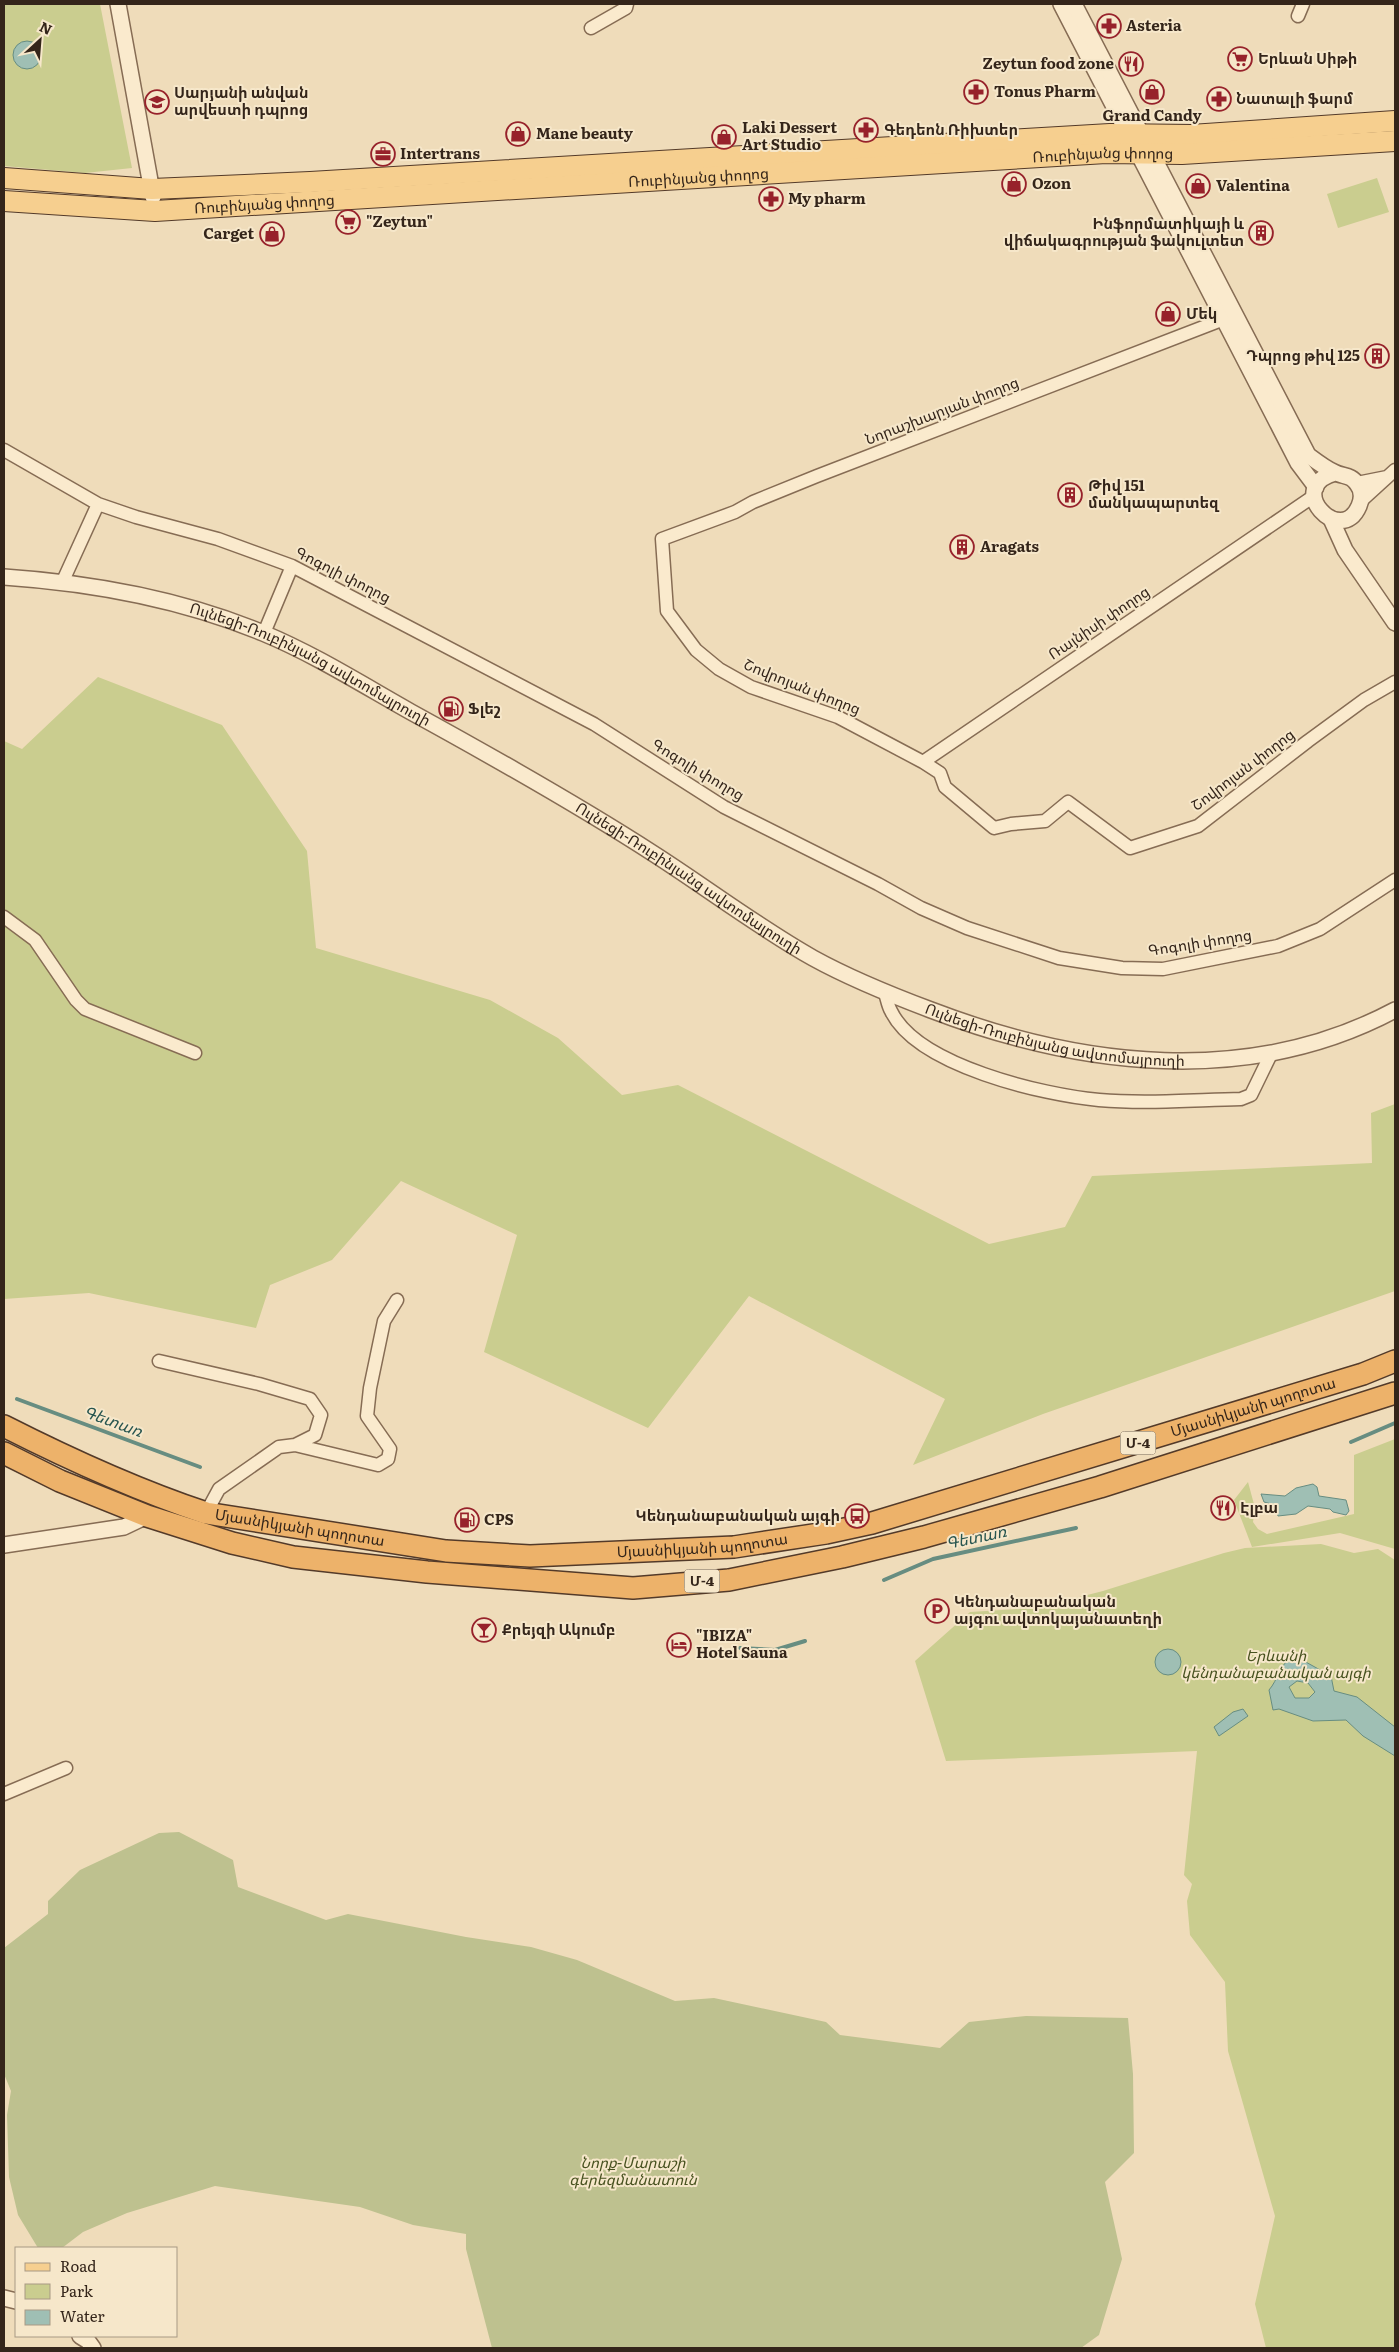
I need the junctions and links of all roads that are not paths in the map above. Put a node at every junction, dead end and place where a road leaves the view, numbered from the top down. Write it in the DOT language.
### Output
graph roads {
  1 [pos="118,4"];
  2 [pos="627,4"];
  3 [pos="1061,4"];
  4 [pos="1074,4"];
  5 [pos="1303,4"];
  6 [pos="1298,16"];
  7 [pos="591,28"];
  8 [pos="1395,121"];
  9 [pos="1395,141"];
  10 [pos="1139,144"];
  11 [pos="4,178"];
  12 [pos="152,189"];
  13 [pos="4,202"];
  14 [pos="155,211"];
  15 [pos="1229,317"];
  16 [pos="4,450"];
  17 [pos="1335,473"];
  18 [pos="1391,473"];
  19 [pos="1357,483"];
  20 [pos="1316,497"];
  21 [pos="1361,501"];
  22 [pos="98,504"];
  23 [pos="1347,518"];
  24 [pos="1331,519"];
  25 [pos="662,539"];
  26 [pos="1341,542"];
  27 [pos="292,566"];
  28 [pos="5,579"];
  29 [pos="62,583"];
  30 [pos="1395,623"];
  31 [pos="264,633"];
  32 [pos="1395,682"];
  33 [pos="924,762"];
  34 [pos="1395,880"];
  35 [pos="4,917"];
  36 [pos="885,993"];
  37 [pos="1395,1010"];
  38 [pos="195,1053"];
  39 [pos="1270,1054"];
  40 [pos="397,1300"];
  41 [pos="159,1361"];
  42 [pos="1395,1361"];
  43 [pos="1395,1394"];
  44 [pos="4,1426"];
  45 [pos="294,1445"];
  46 [pos="4,1453"];
  47 [pos="206,1513"];
  48 [pos="147,1516"];
  49 [pos="4,1545"];
  50 [pos="66,1768"];
  51 [pos="4,1794"];
  52 [pos="82,2337"];
  53 [pos="92,2348"];
  1 -- 12 [label="street"];
  2 -- 7 [label="street"];
  3 -- 10 [label="street"];
  4 -- 10 [label="street"];
  5 -- 6 [label="street"];
  8 -- 10 [label="main road, Ռուբինյանց փողոց"];
  9 -- 10 [label="main road, Ռուբինյանց փողոց"];
  10 -- 12 [label="main road, Ռուբինյանց փողոց"];
  10 -- 14 [label="main road, Ռուբինյանց փողոց"];
  10 -- 15 [label="street"];
  11 -- 12 [label="main road, Ռուբինյանց փողոց"];
  12 -- 14 [label="street"];
  13 -- 14 [label="main road, Ռուբինյանց փողոց"];
  15 -- 17 [label="street"];
  15 -- 20 [label="street"];
  15 -- 25 [label="street, Նորաշխարյան փողոց"];
  16 -- 22 [label="street, Գոգոլի փողոց"];
  17 -- 19 [label="street"];
  17 -- 20 [label="street"];
  18 -- 19 [label="street"];
  18 -- 21 [label="street"];
  19 -- 21 [label="street"];
  20 -- 24 [label="street"];
  20 -- 33 [label="street, Ռայնիսի փողոց"];
  21 -- 23 [label="street"];
  22 -- 27 [label="street, Գոգոլի փողոց"];
  22 -- 29 [label="street"];
  23 -- 24 [label="street"];
  23 -- 26 [label="street"];
  24 -- 26 [label="street"];
  25 -- 33 [label="street, Շովրոյան փողոց"];
  26 -- 30 [label="street"];
  27 -- 31 [label="street"];
  27 -- 34 [label="street, Գոգոլի փողոց"];
  28 -- 29 [label="street, Ուլնեցի-Ռուբինյանց ավտոմայրուղի"];
  29 -- 31 [label="street, Ուլնեցի-Ռուբինյանց ավտոմայրուղի"];
  31 -- 36 [label="street, Ուլնեցի-Ռուբինյանց ավտոմայրուղի"];
  32 -- 33 [label="street, Շովրոյան փողոց"];
  35 -- 38 [label="street"];
  36 -- 39 [label="street, Ուլնեցի-Ռուբինյանց ավտոմայրուղի"];
  36 -- 39 [label="street"];
  37 -- 39 [label="street, Ուլնեցի-Ռուբինյանց ավտոմայրուղի"];
  40 -- 45 [label="street"];
  41 -- 45 [label="street"];
  42 -- 47 [label="highway, Մյասնիկյանի պողոտա / Մ-4"];
  43 -- 48 [label="highway, Մյասնիկյանի պողոտա / Մ-4"];
  44 -- 47 [label="highway, Մյասնիկյանի պողոտա / Մ-4"];
  45 -- 47 [label="street"];
  46 -- 48 [label="highway, Մյասնիկյանի պողոտա / Մ-4"];
  48 -- 49 [label="street"];
  50 -- 51 [label="street"];
  52 -- 53 [label="street"];
}
